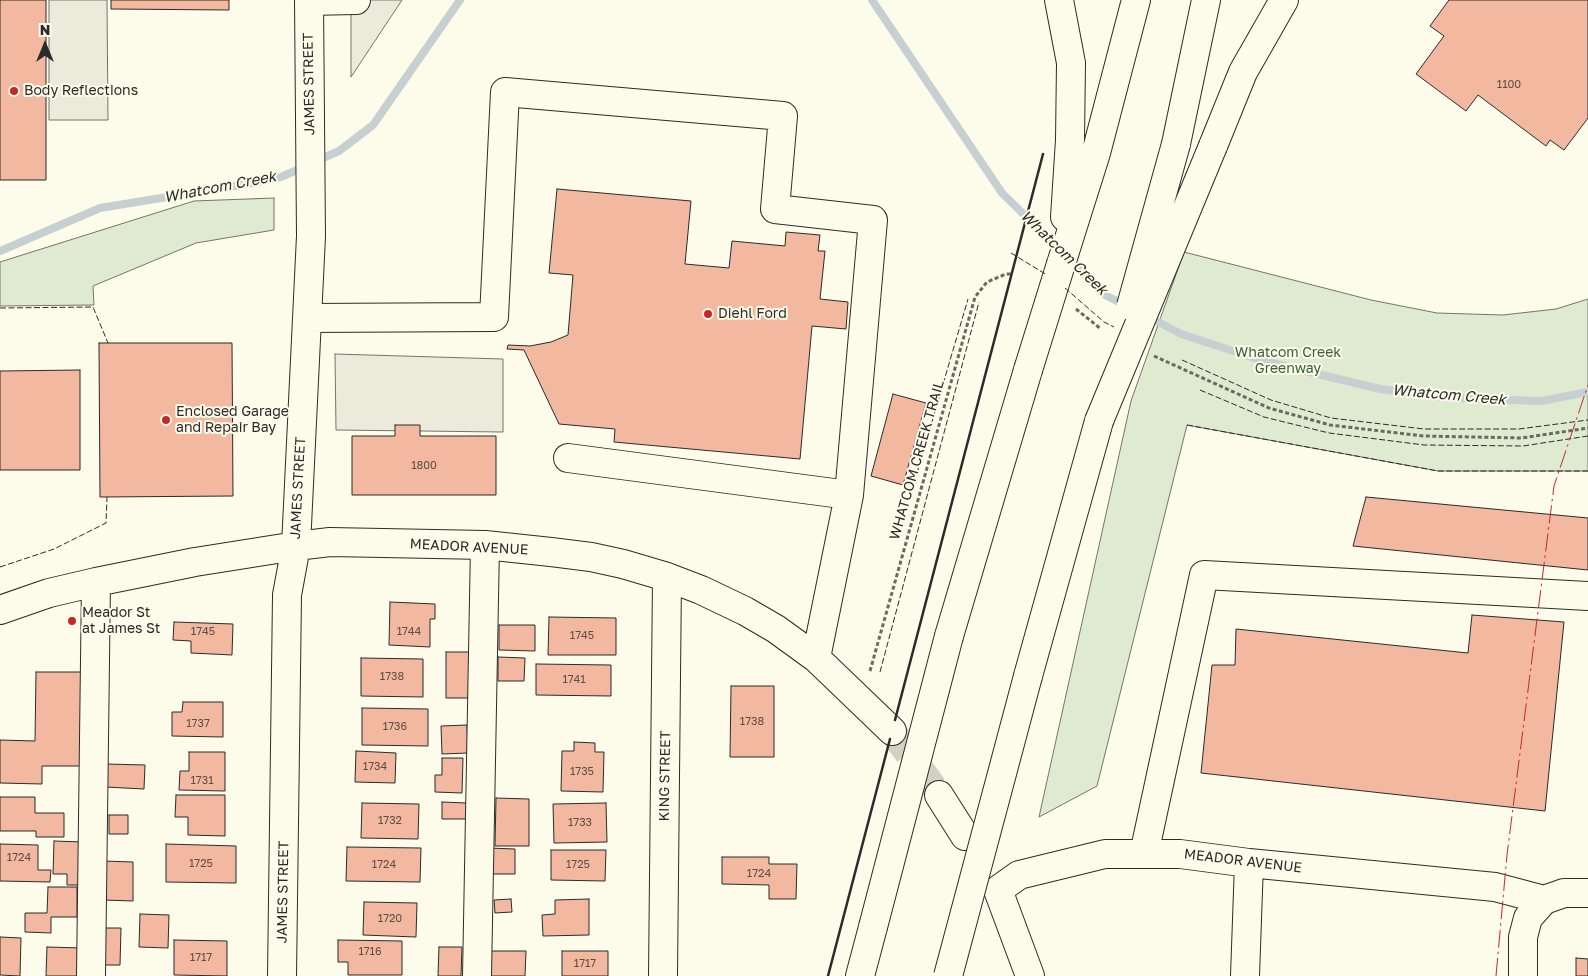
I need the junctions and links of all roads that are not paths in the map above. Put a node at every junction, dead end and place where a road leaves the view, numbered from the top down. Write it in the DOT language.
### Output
graph roads {
  1 [pos="356,0"];
  2 [pos="1059,0"];
  3 [pos="1136,0"];
  4 [pos="1206,0"];
  5 [pos="1284,0"];
  6 [pos="309,1"];
  7 [pos="1061,264"];
  8 [pos="307,318"];
  9 [pos="1099,421"];
  10 [pos="568,458"];
  11 [pos="849,495"];
  12 [pos="296,546"];
  13 [pos="485,546"];
  14 [pos="667,577"];
  15 [pos="96,582"];
  16 [pos="1588,596"];
  17 [pos="0,610"];
  18 [pos="816,658"];
  19 [pos="892,730"];
  20 [pos="939,795"];
  21 [pos="965,836"];
  22 [pos="1144,854"];
  23 [pos="1249,863"];
  24 [pos="1565,895"];
  25 [pos="91,976"];
  26 [pos="282,976"];
  27 [pos="478,976"];
  28 [pos="663,976"];
  29 [pos="860,976"];
  30 [pos="948,976"];
  31 [pos="1030,976"];
  32 [pos="1245,976"];
  33 [pos="1523,976"];
  1 -- 6 [label="main road"];
  2 -- 7 [label="main road"];
  3 -- 7 [label="main road"];
  4 -- 9 [label="main road, bridge"];
  5 -- 9 [label="main road, bridge"];
  6 -- 8 [label="main road, JAMES STREET"];
  7 -- 29 [label="main road, bridge"];
  8 -- 11 [label="main road"];
  8 -- 12 [label="main road, JAMES STREET"];
  9 -- 30 [label="main road, bridge"];
  10 -- 11 [label="main road"];
  11 -- 18 [label="main road"];
  12 -- 13 [label="main road, MEADOR AVENUE"];
  12 -- 15 [label="main road, MEADOR AVENUE"];
  12 -- 26 [label="main road, JAMES STREET"];
  13 -- 14 [label="main road, MEADOR AVENUE"];
  13 -- 27 [label="main road"];
  14 -- 18 [label="main road, MEADOR AVENUE"];
  14 -- 28 [label="main road, KING STREET"];
  15 -- 17 [label="main road, MEADOR AVENUE"];
  15 -- 25 [label="main road"];
  16 -- 22 [label="main road"];
  18 -- 19 [label="main road, MEADOR AVENUE"];
  20 -- 21 [label="main road"];
  22 -- 23 [label="main road, MEADOR AVENUE"];
  22 -- 31 [label="main road, MEADOR AVENUE"];
  23 -- 24 [label="main road, MEADOR AVENUE"];
  23 -- 32 [label="main road"];
  24 -- 33 [label="main road"];
}
